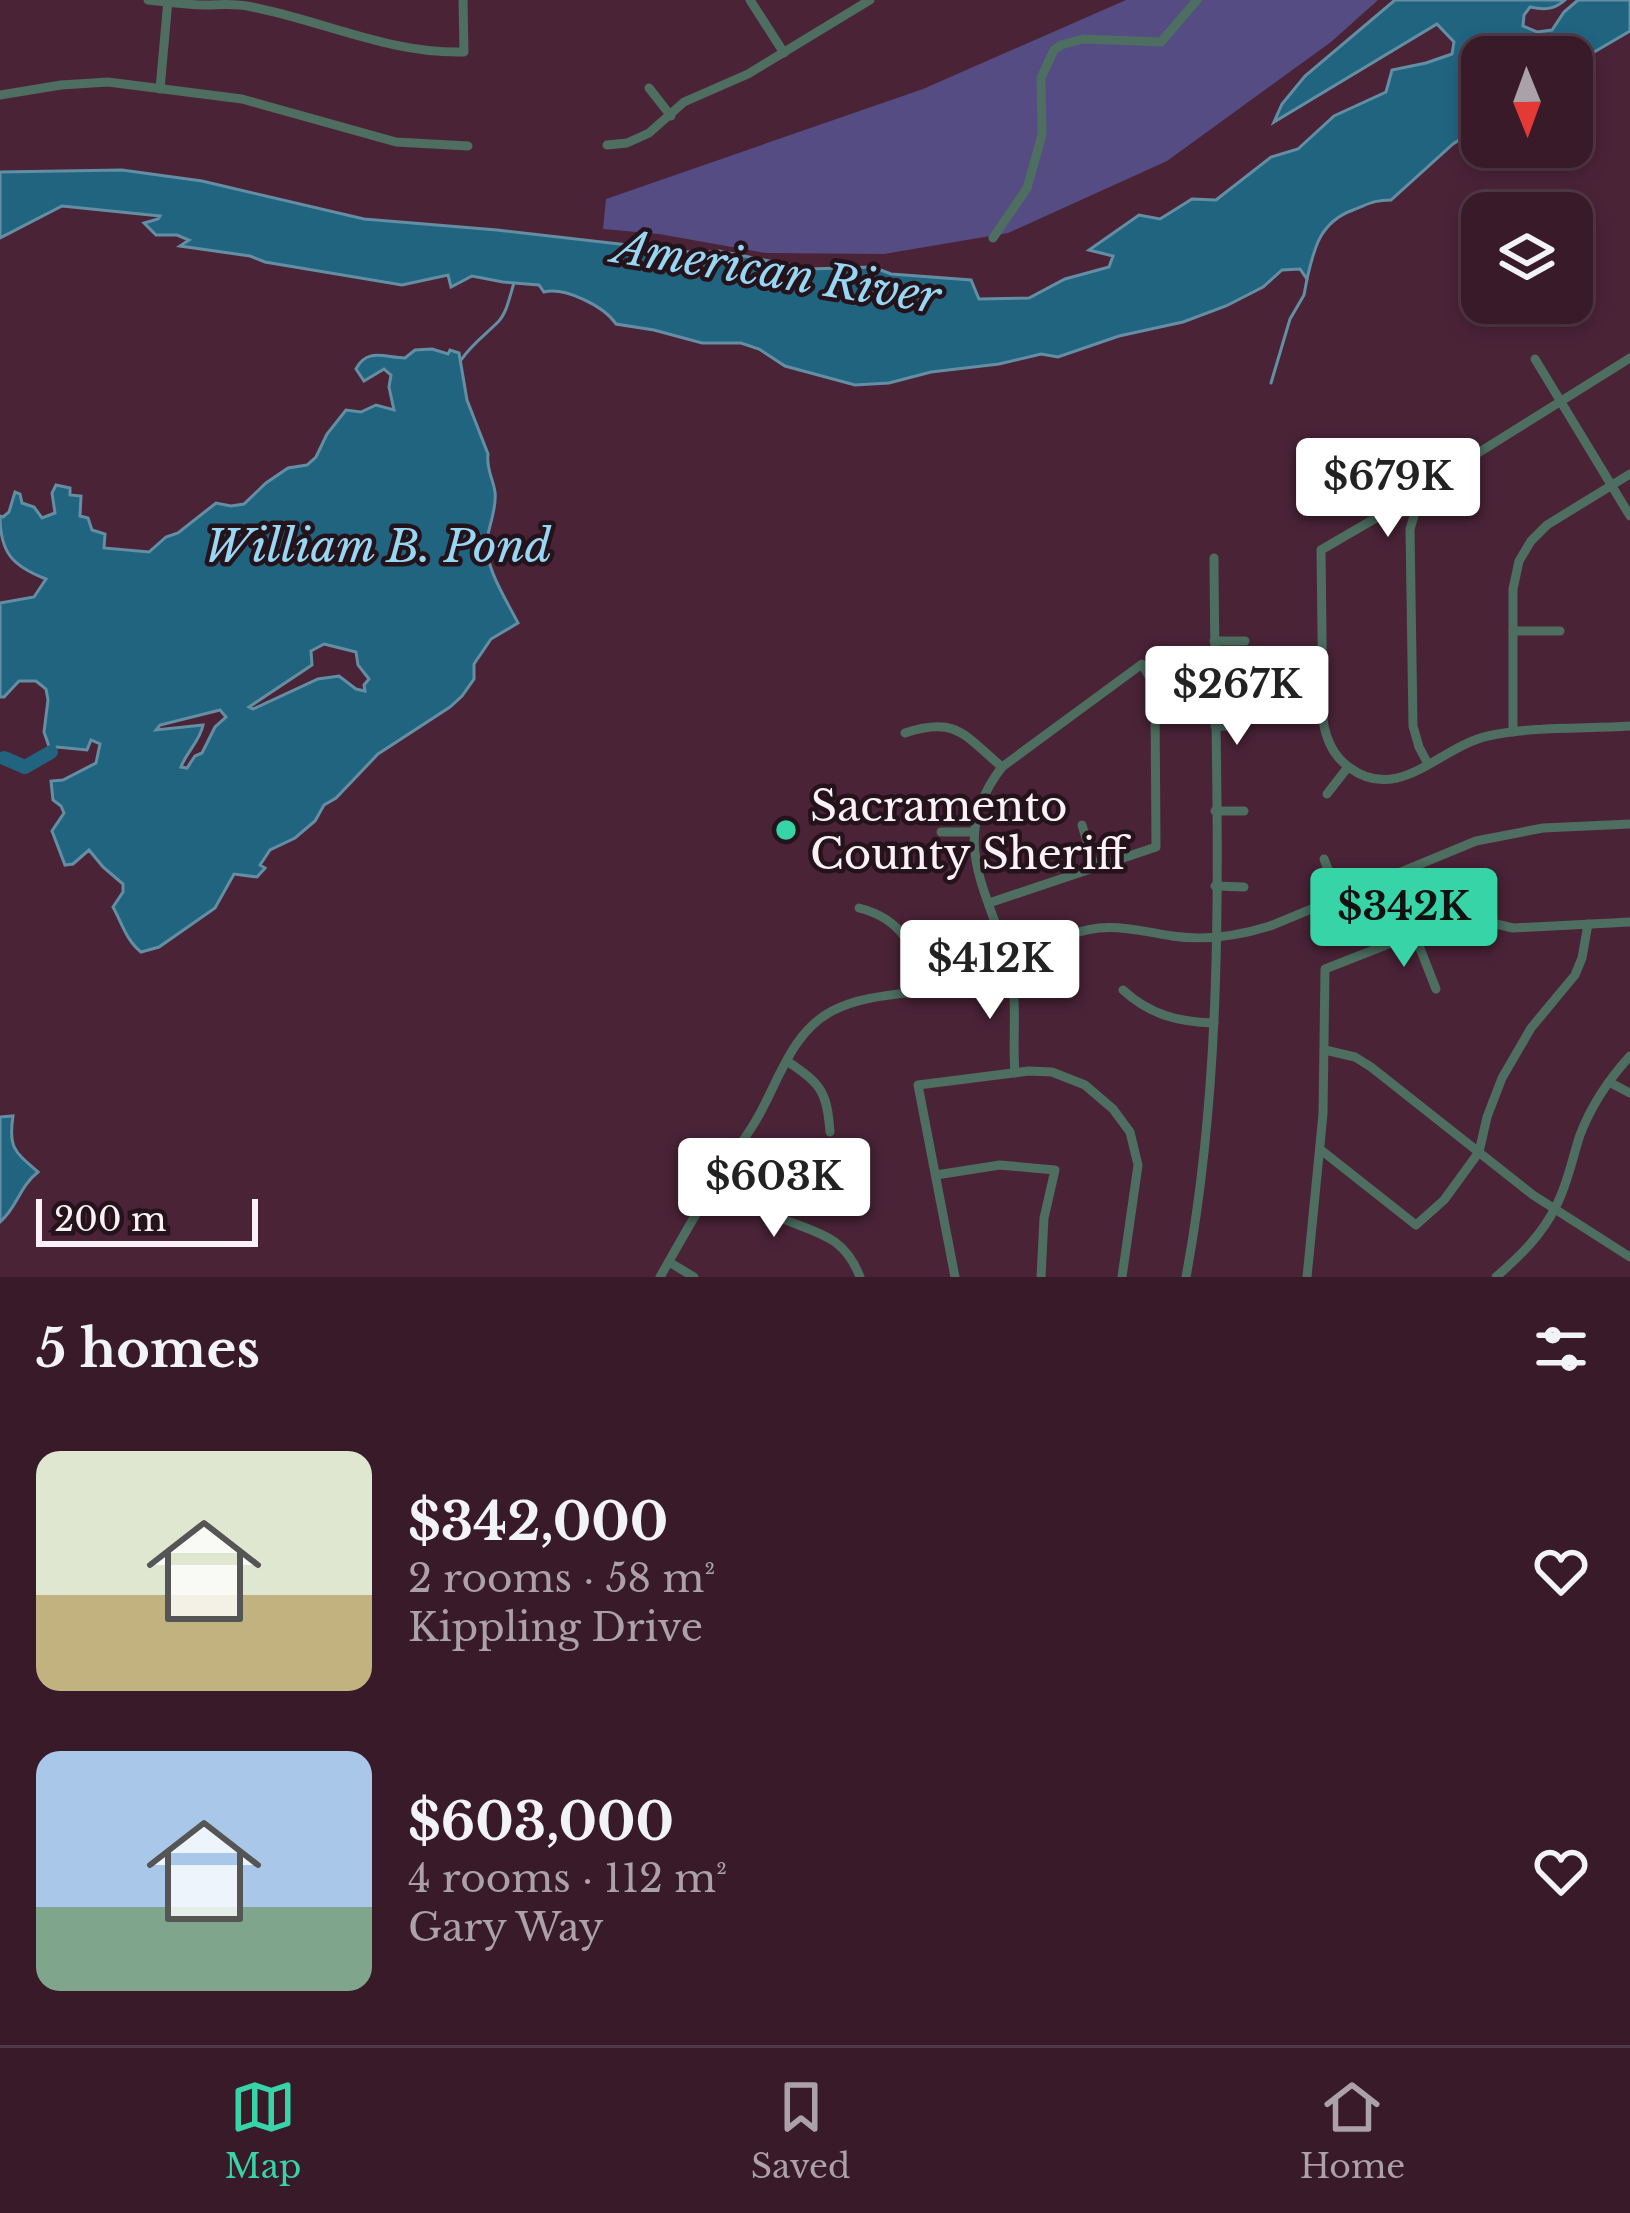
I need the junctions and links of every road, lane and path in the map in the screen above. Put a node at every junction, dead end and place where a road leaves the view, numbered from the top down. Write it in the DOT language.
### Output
graph roads {
  1 [pos="148,0"];
  2 [pos="463,0"];
  3 [pos="750,0"];
  4 [pos="870,0"];
  5 [pos="1197,0"];
  6 [pos="168,1"];
  7 [pos="254,4"];
  8 [pos="784,53"];
  9 [pos="649,88"];
  10 [pos="160,89"];
  11 [pos="0,95"];
  12 [pos="670,116"];
  13 [pos="468,146"];
  14 [pos="607,146"];
  15 [pos="993,238"];
  16 [pos="1630,358"];
  17 [pos="1535,359"];
  18 [pos="1561,401"];
  19 [pos="1630,474"];
  20 [pos="1612,485"];
  21 [pos="1414,511"];
  22 [pos="1630,516"];
  23 [pos="1214,558"];
  24 [pos="1513,631"];
  25 [pos="1560,631"];
  26 [pos="1214,641"];
  27 [pos="1245,641"];
  28 [pos="1215,726"];
  29 [pos="1630,726"];
  30 [pos="1244,727"];
  31 [pos="905,733"];
  32 [pos="1513,733"];
  33 [pos="1428,764"];
  34 [pos="1002,767"];
  35 [pos="1348,767"];
  36 [pos="1327,794"];
  37 [pos="1215,811"];
  38 [pos="1244,811"];
  39 [pos="1630,824"];
  40 [pos="1082,825"];
  41 [pos="940,832"];
  42 [pos="973,832"];
  43 [pos="1324,859"];
  44 [pos="1095,868"];
  45 [pos="1215,886"];
  46 [pos="1244,887"];
  47 [pos="1339,897"];
  48 [pos="989,903"];
  49 [pos="859,908"];
  50 [pos="1630,922"];
  51 [pos="1588,924"];
  52 [pos="1414,933"];
  53 [pos="1215,938"];
  54 [pos="1009,964"];
  55 [pos="1436,989"];
  56 [pos="1123,990"];
  57 [pos="922,992"];
  58 [pos="1214,1023"];
  59 [pos="1325,1050"];
  60 [pos="1630,1056"];
  61 [pos="787,1061"];
  62 [pos="1015,1073"];
  63 [pos="1609,1082"];
  64 [pos="1630,1093"];
  65 [pos="830,1132"];
  66 [pos="1321,1150"];
  67 [pos="1479,1152"];
  68 [pos="936,1175"];
  69 [pos="716,1182"];
  70 [pos="1554,1210"];
  71 [pos="1630,1257"];
  72 [pos="669,1262"];
  73 [pos="660,1277"];
  74 [pos="694,1277"];
  75 [pos="860,1277"];
  76 [pos="955,1277"];
  77 [pos="1041,1277"];
  78 [pos="1122,1277"];
  79 [pos="1186,1277"];
  80 [pos="1307,1277"];
  81 [pos="1496,1277"];
  1 -- 6 [label="street"];
  2 -- 7 [label="street"];
  3 -- 8 [label="street"];
  4 -- 8 [label="street"];
  5 -- 15 [label="street"];
  6 -- 7 [label="street"];
  6 -- 10 [label="street"];
  8 -- 12 [label="street"];
  9 -- 12 [label="street"];
  10 -- 11 [label="street"];
  10 -- 13 [label="street"];
  12 -- 14 [label="street"];
  16 -- 18 [label="street"];
  17 -- 18 [label="street"];
  18 -- 20 [label="street"];
  18 -- 21 [label="street"];
  19 -- 20 [label="street"];
  20 -- 22 [label="street"];
  20 -- 24 [label="street"];
  21 -- 33 [label="street"];
  21 -- 35 [label="street"];
  23 -- 26 [label="street"];
  24 -- 25 [label="street"];
  24 -- 32 [label="street"];
  26 -- 27 [label="street"];
  26 -- 28 [label="street"];
  28 -- 30 [label="street"];
  28 -- 37 [label="street"];
  29 -- 32 [label="street"];
  31 -- 34 [label="street"];
  32 -- 33 [label="street"];
  33 -- 35 [label="street"];
  34 -- 42 [label="street"];
  34 -- 44 [label="street"];
  35 -- 36 [label="street"];
  37 -- 38 [label="street"];
  37 -- 45 [label="street"];
  39 -- 47 [label="street"];
  40 -- 44 [label="street"];
  41 -- 42 [label="street"];
  42 -- 48 [label="street"];
  43 -- 47 [label="street"];
  44 -- 48 [label="street"];
  45 -- 46 [label="street"];
  45 -- 53 [label="street"];
  47 -- 53 [label="street"];
  48 -- 54 [label="street"];
  49 -- 57 [label="street"];
  50 -- 51 [label="street"];
  51 -- 52 [label="street"];
  51 -- 67 [label="street"];
  52 -- 55 [label="street"];
  52 -- 59 [label="street"];
  53 -- 54 [label="street"];
  53 -- 58 [label="street"];
  54 -- 57 [label="street"];
  54 -- 62 [label="street"];
  56 -- 58 [label="street"];
  57 -- 61 [label="street"];
  58 -- 79 [label="street"];
  59 -- 66 [label="street"];
  59 -- 67 [label="street"];
  60 -- 63 [label="street"];
  61 -- 65 [label="street"];
  61 -- 69 [label="street"];
  62 -- 68 [label="street"];
  62 -- 78 [label="street"];
  63 -- 64 [label="street"];
  63 -- 70 [label="street"];
  66 -- 67 [label="street"];
  66 -- 80 [label="street"];
  67 -- 70 [label="street"];
  68 -- 76 [label="street"];
  68 -- 77 [label="street"];
  69 -- 72 [label="street"];
  69 -- 75 [label="street"];
  70 -- 71 [label="street"];
  70 -- 81 [label="street"];
  72 -- 73 [label="street"];
  72 -- 74 [label="street"];
}
